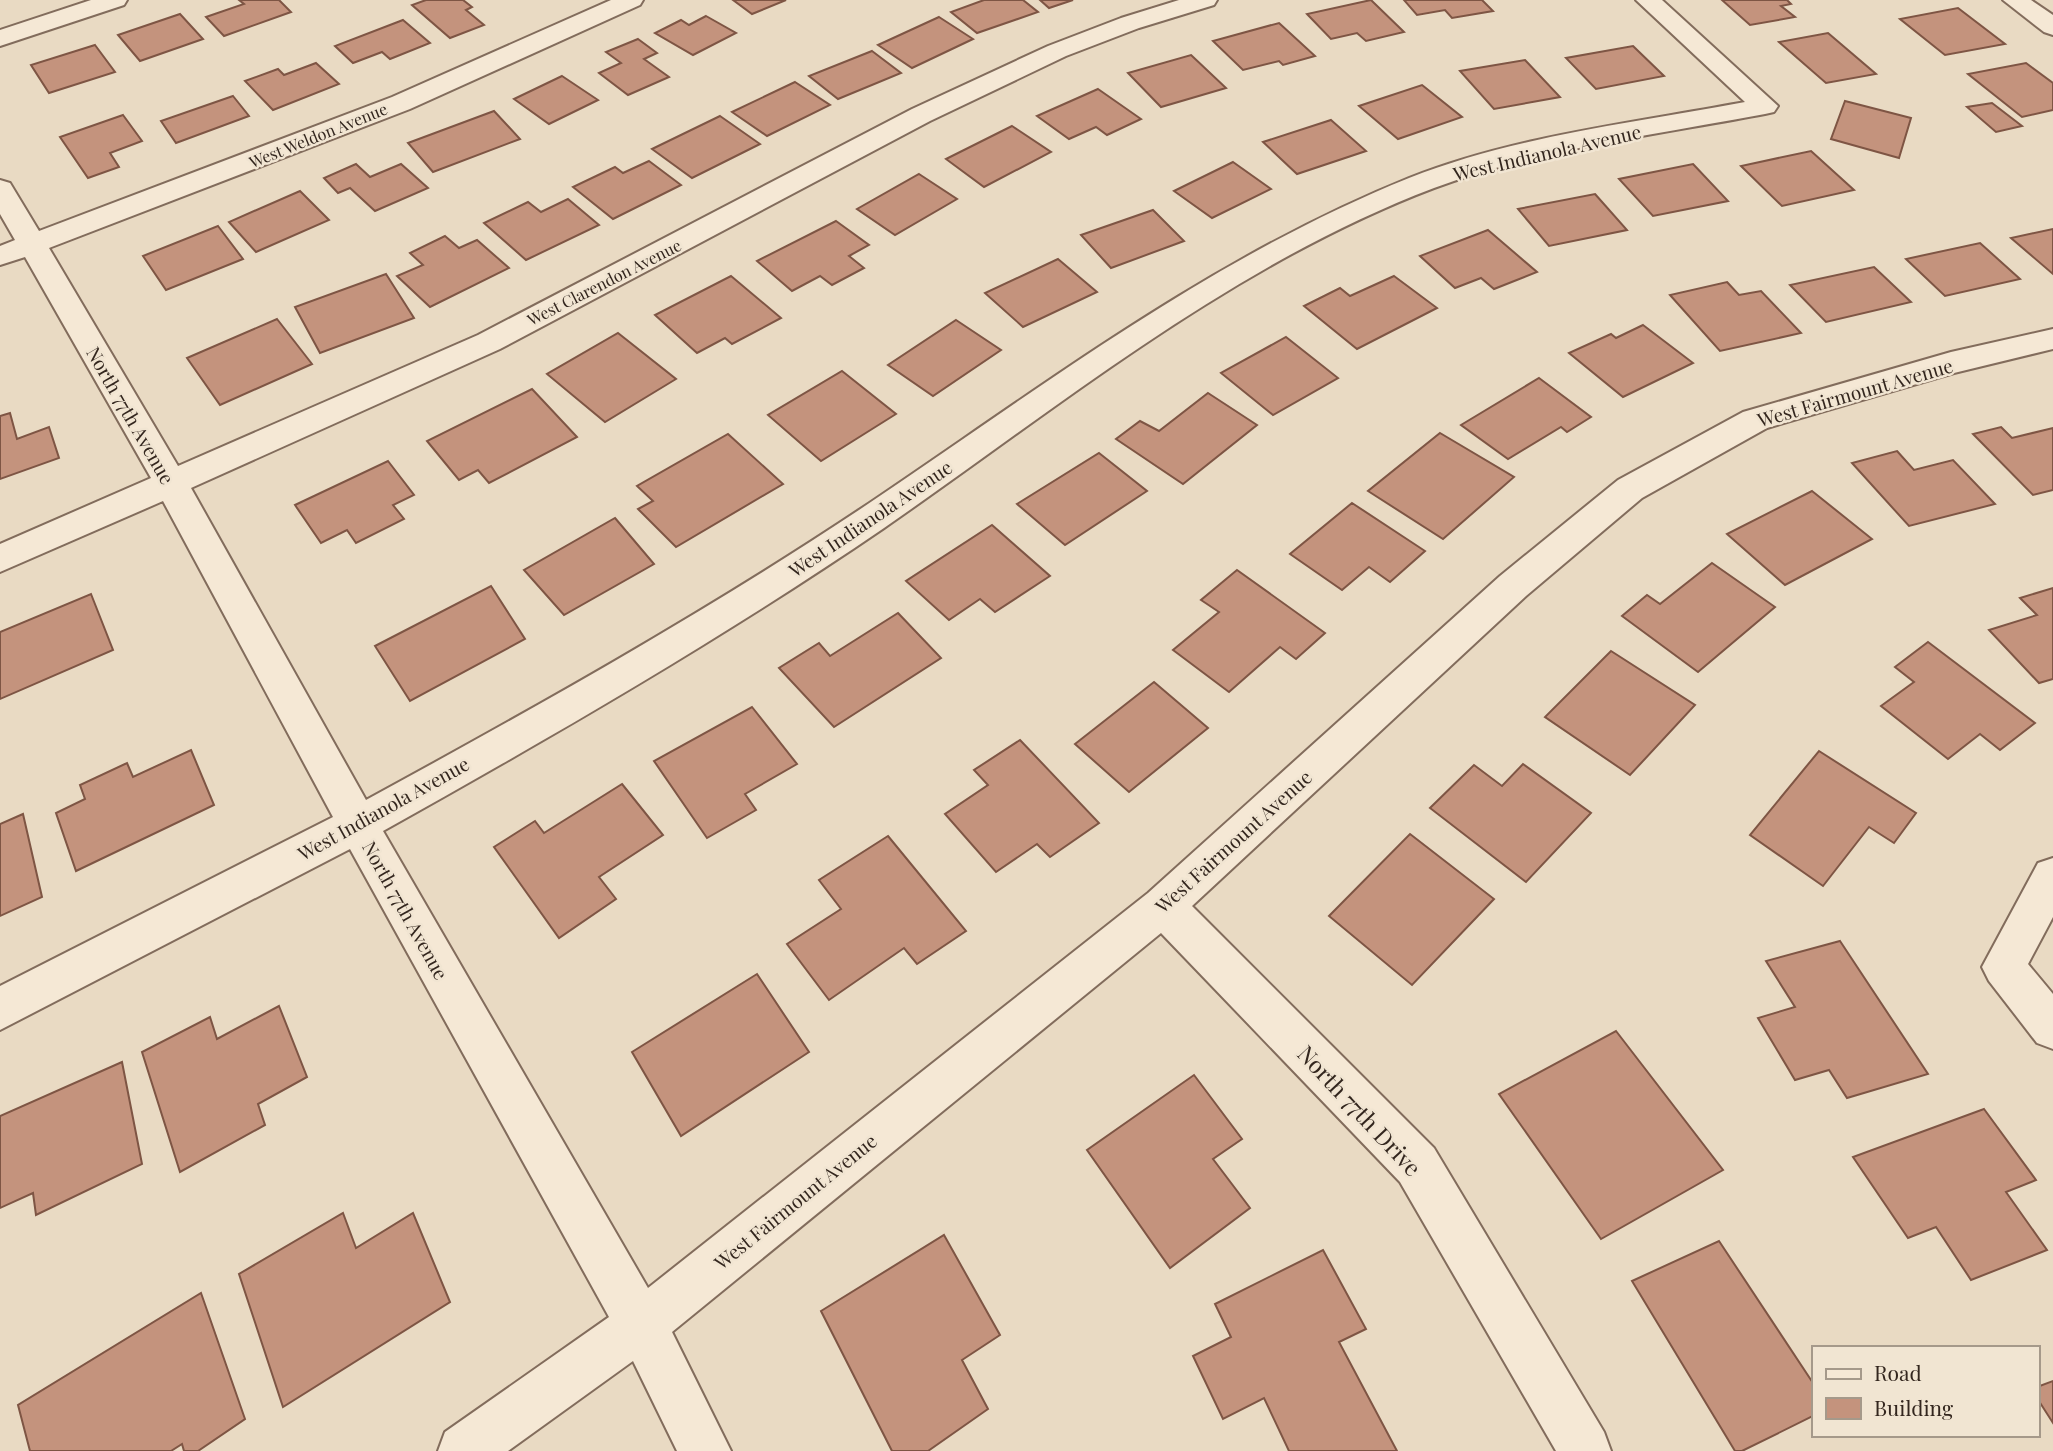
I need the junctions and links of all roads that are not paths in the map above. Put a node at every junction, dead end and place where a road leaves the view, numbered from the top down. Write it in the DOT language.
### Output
graph roads {
  1 [pos="115,0"];
  2 [pos="631,0"];
  3 [pos="1205,0"];
  4 [pos="1648,0"];
  5 [pos="2015,0"];
  6 [pos="2053,27"];
  7 [pos="0,38"];
  8 [pos="0,189"];
  9 [pos="16,251"];
  10 [pos="2053,339"];
  11 [pos="172,485"];
  12 [pos="0,559"];
  13 [pos="358,824"];
  14 [pos="2053,876"];
  15 [pos="1163,906"];
  16 [pos="0,1009"];
  17 [pos="2053,1028"];
  18 [pos="641,1325"];
  19 [pos="464,1451"];
  20 [pos="705,1451"];
  21 [pos="1585,1451"];
  1 -- 7 [label="street"];
  2 -- 9 [label="street, West Weldon Avenue"];
  3 -- 11 [label="street, West Clarendon Avenue"];
  4 -- 13 [label="street, West Indianola Avenue"];
  5 -- 6 [label="street"];
  8 -- 9 [label="street, North 77th Avenue"];
  9 -- 11 [label="street, North 77th Avenue"];
  10 -- 15 [label="street, West Fairmount Avenue"];
  11 -- 12 [label="street, West Clarendon Avenue"];
  11 -- 13 [label="street, North 77th Avenue"];
  13 -- 16 [label="street, West Indianola Avenue"];
  13 -- 18 [label="street, North 77th Avenue"];
  14 -- 17 [label="street"];
  15 -- 18 [label="street, West Fairmount Avenue"];
  15 -- 21 [label="street, North 77th Drive"];
  18 -- 19 [label="street, West Fairmount Avenue"];
  18 -- 20 [label="street, North 77th Avenue"];
}
